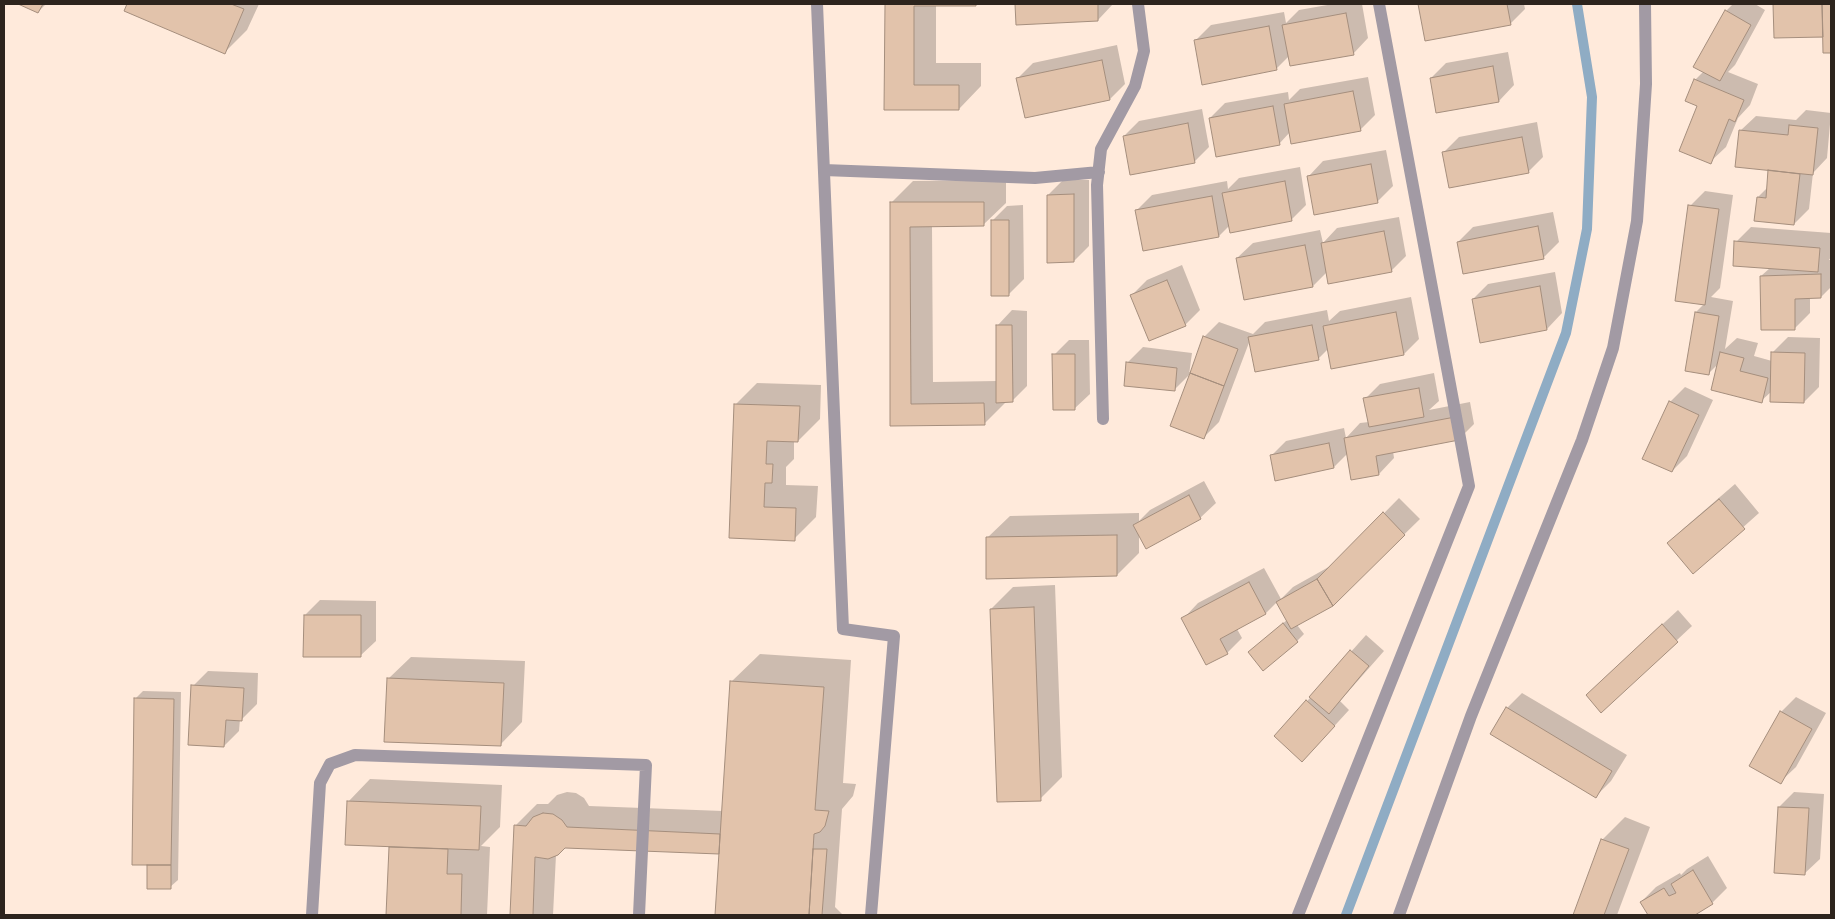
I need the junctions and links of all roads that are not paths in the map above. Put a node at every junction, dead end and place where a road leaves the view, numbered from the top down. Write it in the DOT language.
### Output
graph roads {
  1 [pos="817,4"];
  2 [pos="1138,4"];
  3 [pos="1379,4"];
  4 [pos="1645,4"];
  5 [pos="824,170"];
  6 [pos="1099,172"];
  7 [pos="1103,419"];
  8 [pos="312,915"];
  9 [pos="639,915"];
  10 [pos="871,915"];
  11 [pos="1298,915"];
  12 [pos="1400,915"];
  1 -- 5 [label="street"];
  2 -- 6 [label="street"];
  3 -- 11 [label="street"];
  4 -- 12 [label="street"];
  5 -- 6 [label="street"];
  5 -- 10 [label="street"];
  6 -- 7 [label="street"];
  8 -- 9 [label="street"];
}
